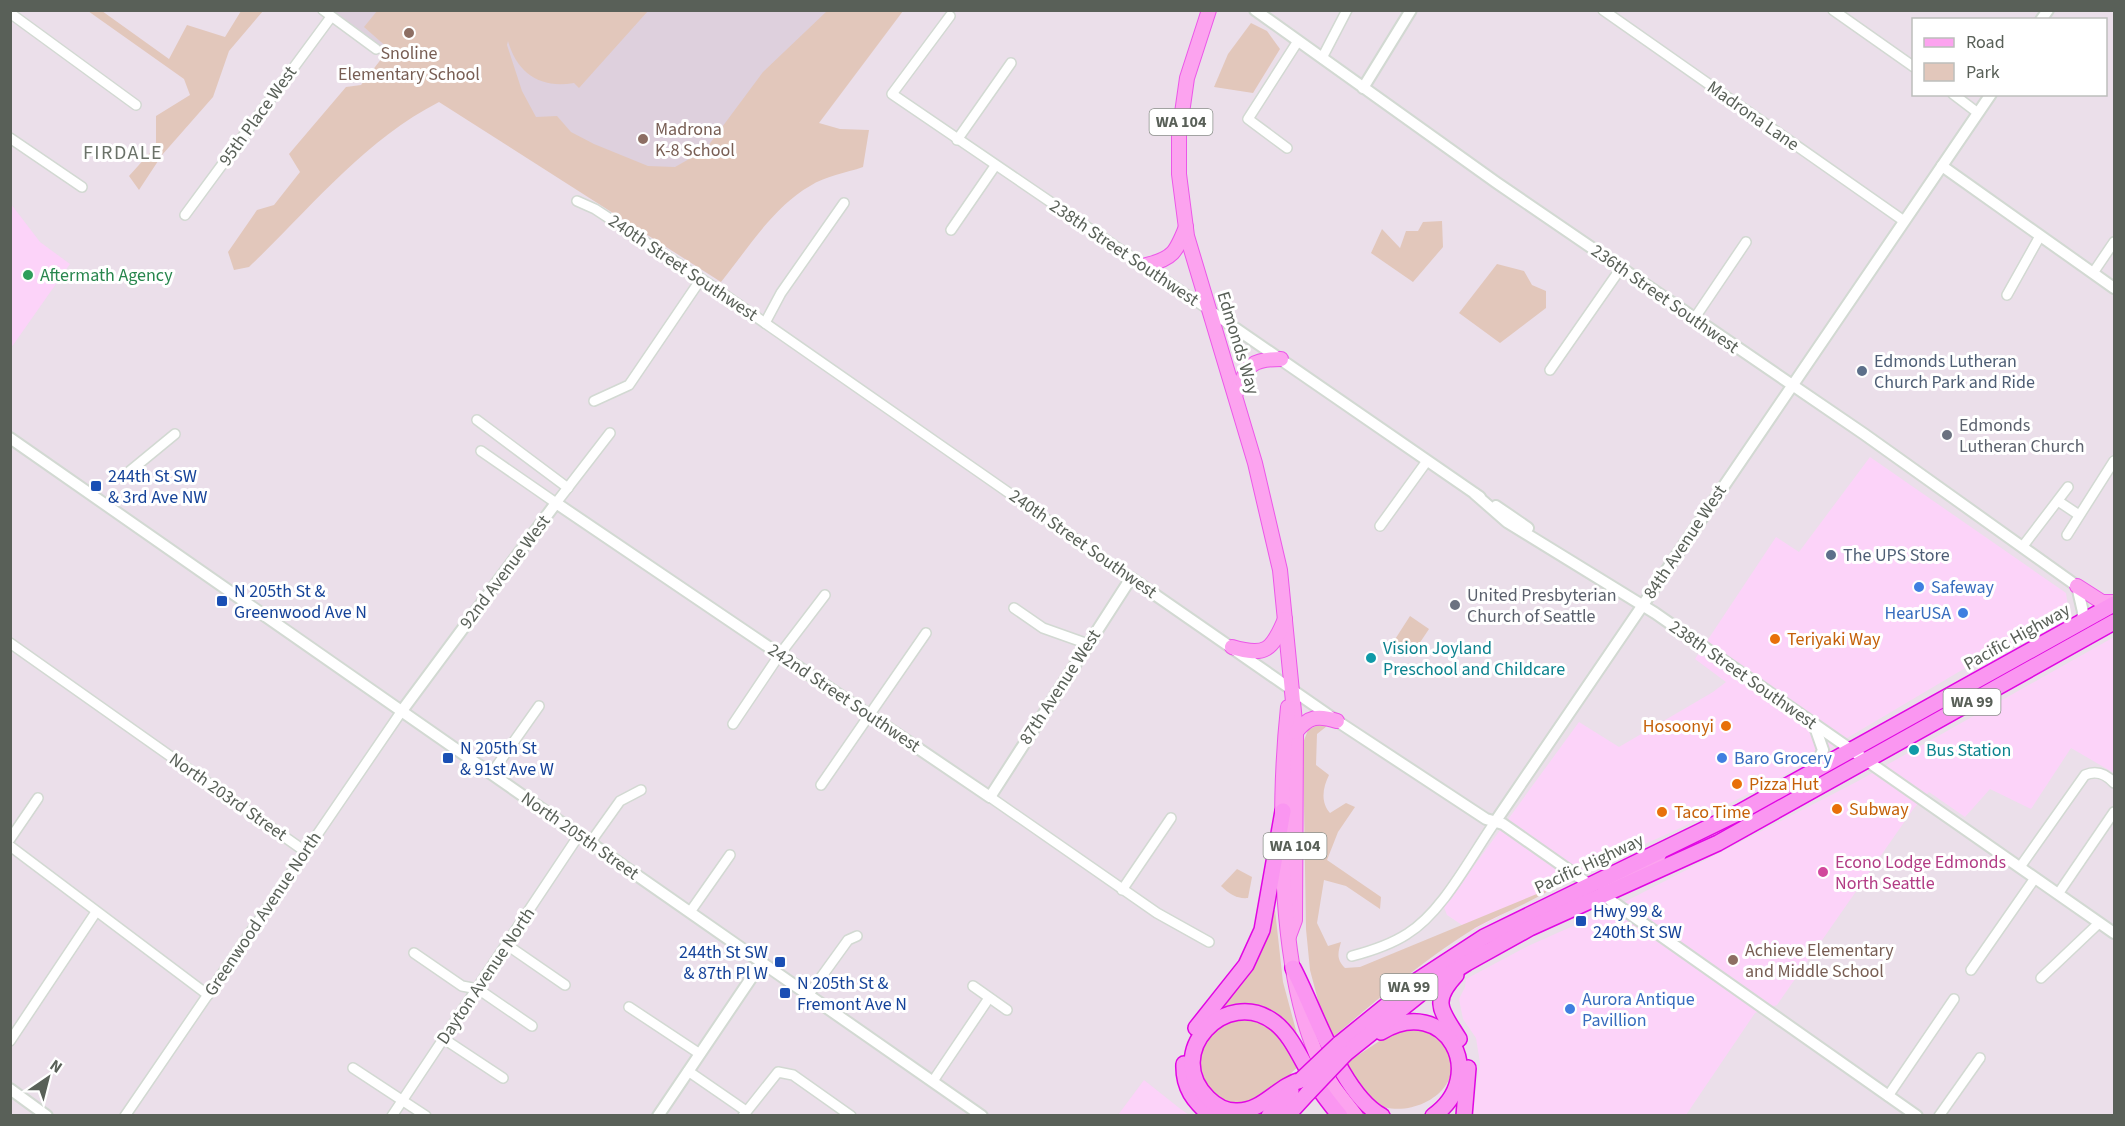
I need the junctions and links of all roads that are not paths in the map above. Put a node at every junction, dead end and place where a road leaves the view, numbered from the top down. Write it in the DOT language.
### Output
graph roads {
  1 [pos="1209,10"];
  2 [pos="1255,10"];
  3 [pos="1347,10"];
  4 [pos="1411,10"];
  5 [pos="1603,10"];
  6 [pos="1833,10"];
  7 [pos="10,13"];
  8 [pos="327,14"];
  9 [pos="950,16"];
  10 [pos="1298,42"];
  11 [pos="376,49"];
  12 [pos="1322,58"];
  13 [pos="1011,63"];
  14 [pos="1912,66"];
  15 [pos="1363,88"];
  16 [pos="1956,96"];
  17 [pos="1989,96"];
  18 [pos="136,105"];
  19 [pos="1978,113"];
  20 [pos="10,138"];
  21 [pos="957,140"];
  22 [pos="1287,148"];
  23 [pos="995,166"];
  24 [pos="1942,166"];
  25 [pos="81,187"];
  26 [pos="577,201"];
  27 [pos="844,202"];
  28 [pos="185,214"];
  29 [pos="1904,221"];
  30 [pos="1186,227"];
  31 [pos="951,230"];
  32 [pos="2040,236"];
  33 [pos="1746,242"];
  34 [pos="2115,242"];
  35 [pos="1146,265"];
  36 [pos="1621,268"];
  37 [pos="2093,273"];
  38 [pos="702,279"];
  39 [pos="2115,288"];
  40 [pos="2007,295"];
  41 [pos="1209,310"];
  42 [pos="1694,319"];
  43 [pos="765,323"];
  44 [pos="1281,359"];
  45 [pos="1550,370"];
  46 [pos="1792,385"];
  47 [pos="1235,395"];
  48 [pos="594,401"];
  49 [pos="477,420"];
  50 [pos="610,433"];
  51 [pos="175,434"];
  52 [pos="10,438"];
  53 [pos="481,451"];
  54 [pos="1427,461"];
  55 [pos="2115,461"];
  56 [pos="130,471"];
  57 [pos="568,488"];
  58 [pos="2068,488"];
  59 [pos="2058,501"];
  60 [pos="556,503"];
  61 [pos="2079,515"];
  62 [pos="1380,526"];
  63 [pos="2067,535"];
  64 [pos="2023,546"];
  65 [pos="1131,578"];
  66 [pos="2077,586"];
  67 [pos="825,595"];
  68 [pos="2115,603"];
  69 [pos="1642,605"];
  70 [pos="1014,608"];
  71 [pos="1286,617"];
  72 [pos="2082,622"];
  73 [pos="2115,622"];
  74 [pos="926,633"];
  75 [pos="10,643"];
  76 [pos="1088,644"];
  77 [pos="1232,647"];
  78 [pos="780,654"];
  79 [pos="1290,687"];
  80 [pos="539,706"];
  81 [pos="401,712"];
  82 [pos="869,714"];
  83 [pos="1337,721"];
  84 [pos="734,724"];
  85 [pos="1813,724"];
  86 [pos="1296,732"];
  87 [pos="1859,755"];
  88 [pos="1813,772"];
  89 [pos="491,774"];
  90 [pos="2115,783"];
  91 [pos="821,785"];
  92 [pos="641,790"];
  93 [pos="990,797"];
  94 [pos="38,798"];
  95 [pos="1283,811"];
  96 [pos="2115,812"];
  97 [pos="1171,818"];
  98 [pos="1495,822"];
  99 [pos="579,835"];
  100 [pos="10,839"];
  101 [pos="590,843"];
  102 [pos="10,846"];
  103 [pos="306,852"];
  104 [pos="1660,852"];
  105 [pos="730,855"];
  106 [pos="2020,867"];
  107 [pos="2035,878"];
  108 [pos="1590,885"];
  109 [pos="1122,890"];
  110 [pos="2058,894"];
  111 [pos="1603,895"];
  112 [pos="96,912"];
  113 [pos="690,912"];
  114 [pos="2099,923"];
  115 [pos="1536,926"];
  116 [pos="2115,933"];
  117 [pos="857,936"];
  118 [pos="1289,936"];
  119 [pos="1209,942"];
  120 [pos="507,945"];
  121 [pos="414,953"];
  122 [pos="1352,956"];
  123 [pos="762,962"];
  124 [pos="1467,963"];
  125 [pos="1293,968"];
  126 [pos="1971,970"];
  127 [pos="2041,978"];
  128 [pos="565,985"];
  129 [pos="974,986"];
  130 [pos="478,989"];
  131 [pos="809,994"];
  132 [pos="208,995"];
  133 [pos="989,998"];
  134 [pos="1954,999"];
  135 [pos="629,1007"];
  136 [pos="1007,1010"];
  137 [pos="532,1026"];
  138 [pos="444,1039"];
  139 [pos="10,1041"];
  140 [pos="1342,1049"];
  141 [pos="700,1054"];
  142 [pos="1980,1058"];
  143 [pos="353,1068"];
  144 [pos="688,1071"];
  145 [pos="503,1078"];
  146 [pos="933,1081"];
  147 [pos="1304,1086"];
  148 [pos="10,1089"];
  149 [pos="1888,1095"];
  150 [pos="403,1100"];
  151 [pos="744,1113"];
  152 [pos="47,1116"];
  153 [pos="125,1116"];
  154 [pos="392,1116"];
  155 [pos="426,1116"];
  156 [pos="658,1116"];
  157 [pos="851,1116"];
  158 [pos="982,1116"];
  159 [pos="1211,1116"];
  160 [pos="1269,1116"];
  161 [pos="1287,1116"];
  162 [pos="1340,1116"];
  163 [pos="1356,1116"];
  164 [pos="1382,1116"];
  165 [pos="1433,1116"];
  166 [pos="1464,1116"];
  167 [pos="1917,1116"];
  168 [pos="1939,1116"];
  1 -- 30 [label="main road, Edmonds Way / WA 104"];
  2 -- 10 [label="street, 236th Street Southwest"];
  3 -- 12 [label="street"];
  4 -- 15 [label="street"];
  5 -- 29 [label="street, Madrona Lane"];
  6 -- 14 [label="street"];
  7 -- 18 [label="street"];
  8 -- 11 [label="street"];
  8 -- 28 [label="street, 95th Place West"];
  9 -- 21 [label="street, 238th Street Southwest"];
  10 -- 12 [label="street, 236th Street Southwest"];
  10 -- 22 [label="street"];
  12 -- 15 [label="street, 236th Street Southwest"];
  13 -- 21 [label="street"];
  15 -- 36 [label="street, 236th Street Southwest"];
  16 -- 19 [label="street"];
  17 -- 19 [label="street, 84th Avenue West"];
  19 -- 24 [label="street, 84th Avenue West"];
  20 -- 25 [label="street"];
  21 -- 23 [label="street, 238th Street Southwest"];
  23 -- 31 [label="street"];
  23 -- 35 [label="street, 238th Street Southwest"];
  24 -- 29 [label="street, 84th Avenue West"];
  24 -- 32 [label="street"];
  26 -- 38 [label="street, 240th Street Southwest"];
  27 -- 43 [label="street"];
  29 -- 46 [label="street, 84th Avenue West"];
  30 -- 35 [label="main road"];
  30 -- 41 [label="main road, Edmonds Way / WA 104"];
  32 -- 37 [label="street"];
  32 -- 40 [label="street"];
  33 -- 42 [label="street"];
  34 -- 37 [label="street"];
  35 -- 41 [label="street, 238th Street Southwest"];
  36 -- 42 [label="street, 236th Street Southwest"];
  36 -- 45 [label="street"];
  37 -- 39 [label="street"];
  38 -- 43 [label="street, 240th Street Southwest"];
  38 -- 48 [label="street"];
  41 -- 44 [label="street, 238th Street Southwest"];
  41 -- 47 [label="main road, Edmonds Way / WA 104"];
  42 -- 46 [label="street, 236th Street Southwest"];
  43 -- 65 [label="street, 240th Street Southwest"];
  44 -- 47 [label="main road"];
  44 -- 54 [label="street, 238th Street Southwest"];
  46 -- 64 [label="street, 236th Street Southwest"];
  46 -- 69 [label="street, 84th Avenue West"];
  47 -- 71 [label="main road, Edmonds Way / WA 104"];
  49 -- 57 [label="street"];
  50 -- 57 [label="street, 92nd Avenue West"];
  51 -- 56 [label="street"];
  52 -- 81 [label="street, North 205th Street"];
  53 -- 60 [label="street, 242nd Street Southwest"];
  54 -- 62 [label="street"];
  54 -- 69 [label="street, 238th Street Southwest"];
  55 -- 61 [label="street"];
  57 -- 60 [label="street, 92nd Avenue West"];
  58 -- 59 [label="street"];
  59 -- 61 [label="street"];
  59 -- 64 [label="street"];
  60 -- 78 [label="street, 242nd Street Southwest"];
  60 -- 81 [label="street, 92nd Avenue West"];
  61 -- 63 [label="street"];
  64 -- 66 [label="street, 236th Street Southwest"];
  65 -- 76 [label="street, 87th Avenue West"];
  65 -- 77 [label="street, 240th Street Southwest"];
  66 -- 68 [label="main road"];
  66 -- 72 [label="street"];
  67 -- 78 [label="street"];
  68 -- 72 [label="highway, Pacific Highway / WA 99"];
  69 -- 85 [label="street, 238th Street Southwest"];
  69 -- 98 [label="street, 84th Avenue West"];
  70 -- 76 [label="street"];
  71 -- 77 [label="main road"];
  71 -- 79 [label="main road, Edmonds Way / WA 104"];
  72 -- 87 [label="highway, Pacific Highway / WA 99"];
  73 -- 87 [label="highway, Pacific Highway / WA 99"];
  74 -- 82 [label="street"];
  75 -- 103 [label="street, North 203rd Street"];
  76 -- 93 [label="street, 87th Avenue West"];
  77 -- 79 [label="street, 240th Street Southwest"];
  78 -- 82 [label="street, 242nd Street Southwest"];
  78 -- 84 [label="street"];
  79 -- 83 [label="street, 240th Street Southwest"];
  79 -- 86 [label="main road, Edmonds Way / WA 104"];
  79 -- 95 [label="main road, Edmonds Way / WA 104"];
  80 -- 89 [label="street"];
  81 -- 89 [label="street, North 205th Street"];
  81 -- 103 [label="street, Greenwood Avenue North"];
  82 -- 91 [label="street"];
  82 -- 93 [label="street, 242nd Street Southwest"];
  83 -- 86 [label="main road"];
  83 -- 98 [label="street, 240th Street Southwest"];
  85 -- 87 [label="street, 238th Street Southwest"];
  85 -- 88 [label="street"];
  86 -- 118 [label="main road, Edmonds Way / WA 104"];
  87 -- 88 [label="highway, Pacific Highway / WA 99"];
  87 -- 106 [label="street, 238th Street Southwest"];
  87 -- 111 [label="highway, Pacific Highway / WA 99"];
  88 -- 104 [label="highway, Pacific Highway / WA 99"];
  89 -- 99 [label="street, North 205th Street"];
  90 -- 106 [label="street"];
  92 -- 101 [label="street"];
  93 -- 109 [label="street, 242nd Street Southwest"];
  94 -- 100 [label="street"];
  95 -- 118 [label="main road, Edmonds Way / WA 104"];
  95 -- 159 [label="highway"];
  96 -- 110 [label="street"];
  97 -- 109 [label="street"];
  98 -- 108 [label="street, 240th Street Southwest"];
  98 -- 122 [label="street, 84th Avenue West"];
  99 -- 101 [label="street, North 205th Street"];
  99 -- 120 [label="street, Dayton Avenue North"];
  101 -- 113 [label="street, North 205th Street"];
  102 -- 112 [label="street"];
  103 -- 132 [label="street, Greenwood Avenue North"];
  104 -- 108 [label="highway, Pacific Highway / WA 99"];
  104 -- 111 [label="main road"];
  105 -- 113 [label="street"];
  106 -- 107 [label="street, 238th Street Southwest"];
  107 -- 110 [label="street, 238th Street Southwest"];
  107 -- 126 [label="street"];
  108 -- 115 [label="main road"];
  108 -- 140 [label="highway, Pacific Highway / WA 99"];
  109 -- 119 [label="street, 242nd Street Southwest"];
  110 -- 114 [label="street, 238th Street Southwest"];
  111 -- 115 [label="highway, Pacific Highway / WA 99"];
  111 -- 149 [label="street"];
  112 -- 132 [label="street"];
  112 -- 139 [label="street"];
  113 -- 123 [label="street, North 205th Street"];
  114 -- 116 [label="street, 238th Street Southwest"];
  114 -- 127 [label="street"];
  115 -- 124 [label="highway, Pacific Highway / WA 99"];
  117 -- 131 [label="street"];
  118 -- 125 [label="main road, Edmonds Way / WA 104"];
  120 -- 128 [label="street"];
  120 -- 130 [label="street, Dayton Avenue North"];
  121 -- 130 [label="street"];
  123 -- 131 [label="street, North 205th Street"];
  123 -- 141 [label="street"];
  124 -- 140 [label="highway, Pacific Highway / WA 99"];
  124 -- 166 [label="highway"];
  125 -- 163 [label="main road, Edmonds Way / WA 104"];
  125 -- 164 [label="highway"];
  129 -- 133 [label="street"];
  130 -- 137 [label="street"];
  130 -- 138 [label="street, Dayton Avenue North"];
  131 -- 146 [label="street, North 205th Street"];
  132 -- 153 [label="street, Greenwood Avenue North"];
  133 -- 136 [label="street"];
  133 -- 146 [label="street"];
  134 -- 149 [label="street"];
  135 -- 141 [label="street"];
  138 -- 145 [label="street"];
  138 -- 150 [label="street, Dayton Avenue North"];
  140 -- 147 [label="highway, Pacific Highway / WA 99, bridge"];
  140 -- 165 [label="highway"];
  141 -- 144 [label="street"];
  142 -- 168 [label="street"];
  143 -- 150 [label="street"];
  144 -- 151 [label="street"];
  144 -- 156 [label="street"];
  146 -- 158 [label="street, North 205th Street"];
  147 -- 160 [label="highway, Pacific Highway / WA 99"];
  147 -- 161 [label="highway, Pacific Highway / WA 99"];
  147 -- 162 [label="highway"];
  148 -- 152 [label="street"];
  149 -- 167 [label="street"];
  150 -- 154 [label="street, Dayton Avenue North"];
  150 -- 155 [label="street"];
  151 -- 157 [label="street"];
}
